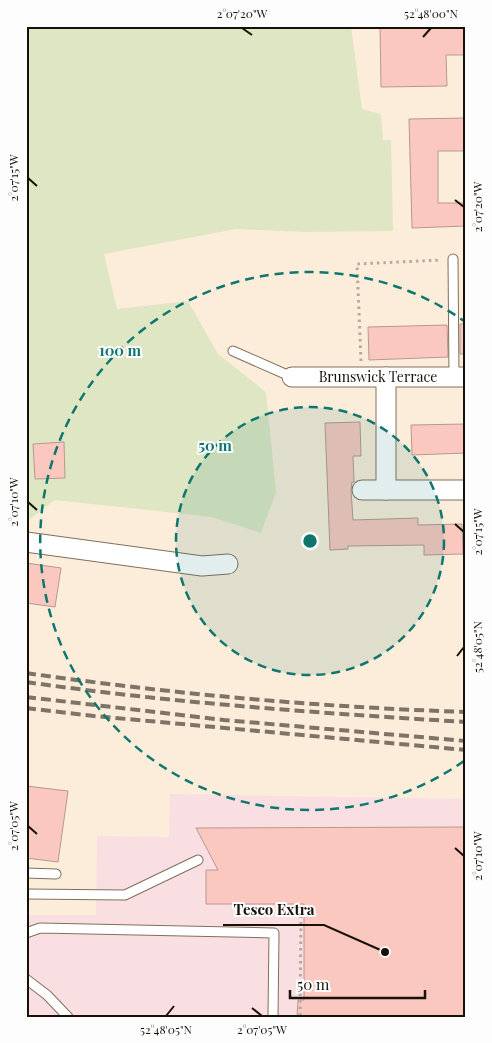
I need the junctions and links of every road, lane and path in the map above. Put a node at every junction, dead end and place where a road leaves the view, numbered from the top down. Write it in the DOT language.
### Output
graph roads {
  1 [pos="453,259"];
  2 [pos="233,351"];
  3 [pos="292,377"];
  4 [pos="361,377"];
  5 [pos="386,377"];
  6 [pos="460,377"];
  7 [pos="362,490"];
  8 [pos="386,490"];
  9 [pos="466,490"];
  10 [pos="26,542"];
  11 [pos="228,564"];
  12 [pos="198,860"];
  13 [pos="26,872"];
  14 [pos="56,874"];
  15 [pos="26,894"];
  16 [pos="287,910"];
  17 [pos="26,933"];
  18 [pos="26,979"];
  19 [pos="68,1017"];
  20 [pos="273,1017"];
  21 [pos="300,1017"];
  1 -- 4 [label="path"];
  1 -- 6 [label="lane"];
  2 -- 3 [label="lane"];
  3 -- 4 [label="street, Brunswick Terrace"];
  4 -- 5 [label="street, Brunswick Terrace"];
  5 -- 6 [label="street, Brunswick Terrace"];
  5 -- 8 [label="street"];
  7 -- 8 [label="street"];
  8 -- 9 [label="street"];
  10 -- 11 [label="street"];
  12 -- 15 [label="lane"];
  13 -- 14 [label="lane"];
  16 -- 21 [label="path"];
  17 -- 20 [label="lane"];
  18 -- 19 [label="lane"];
}
